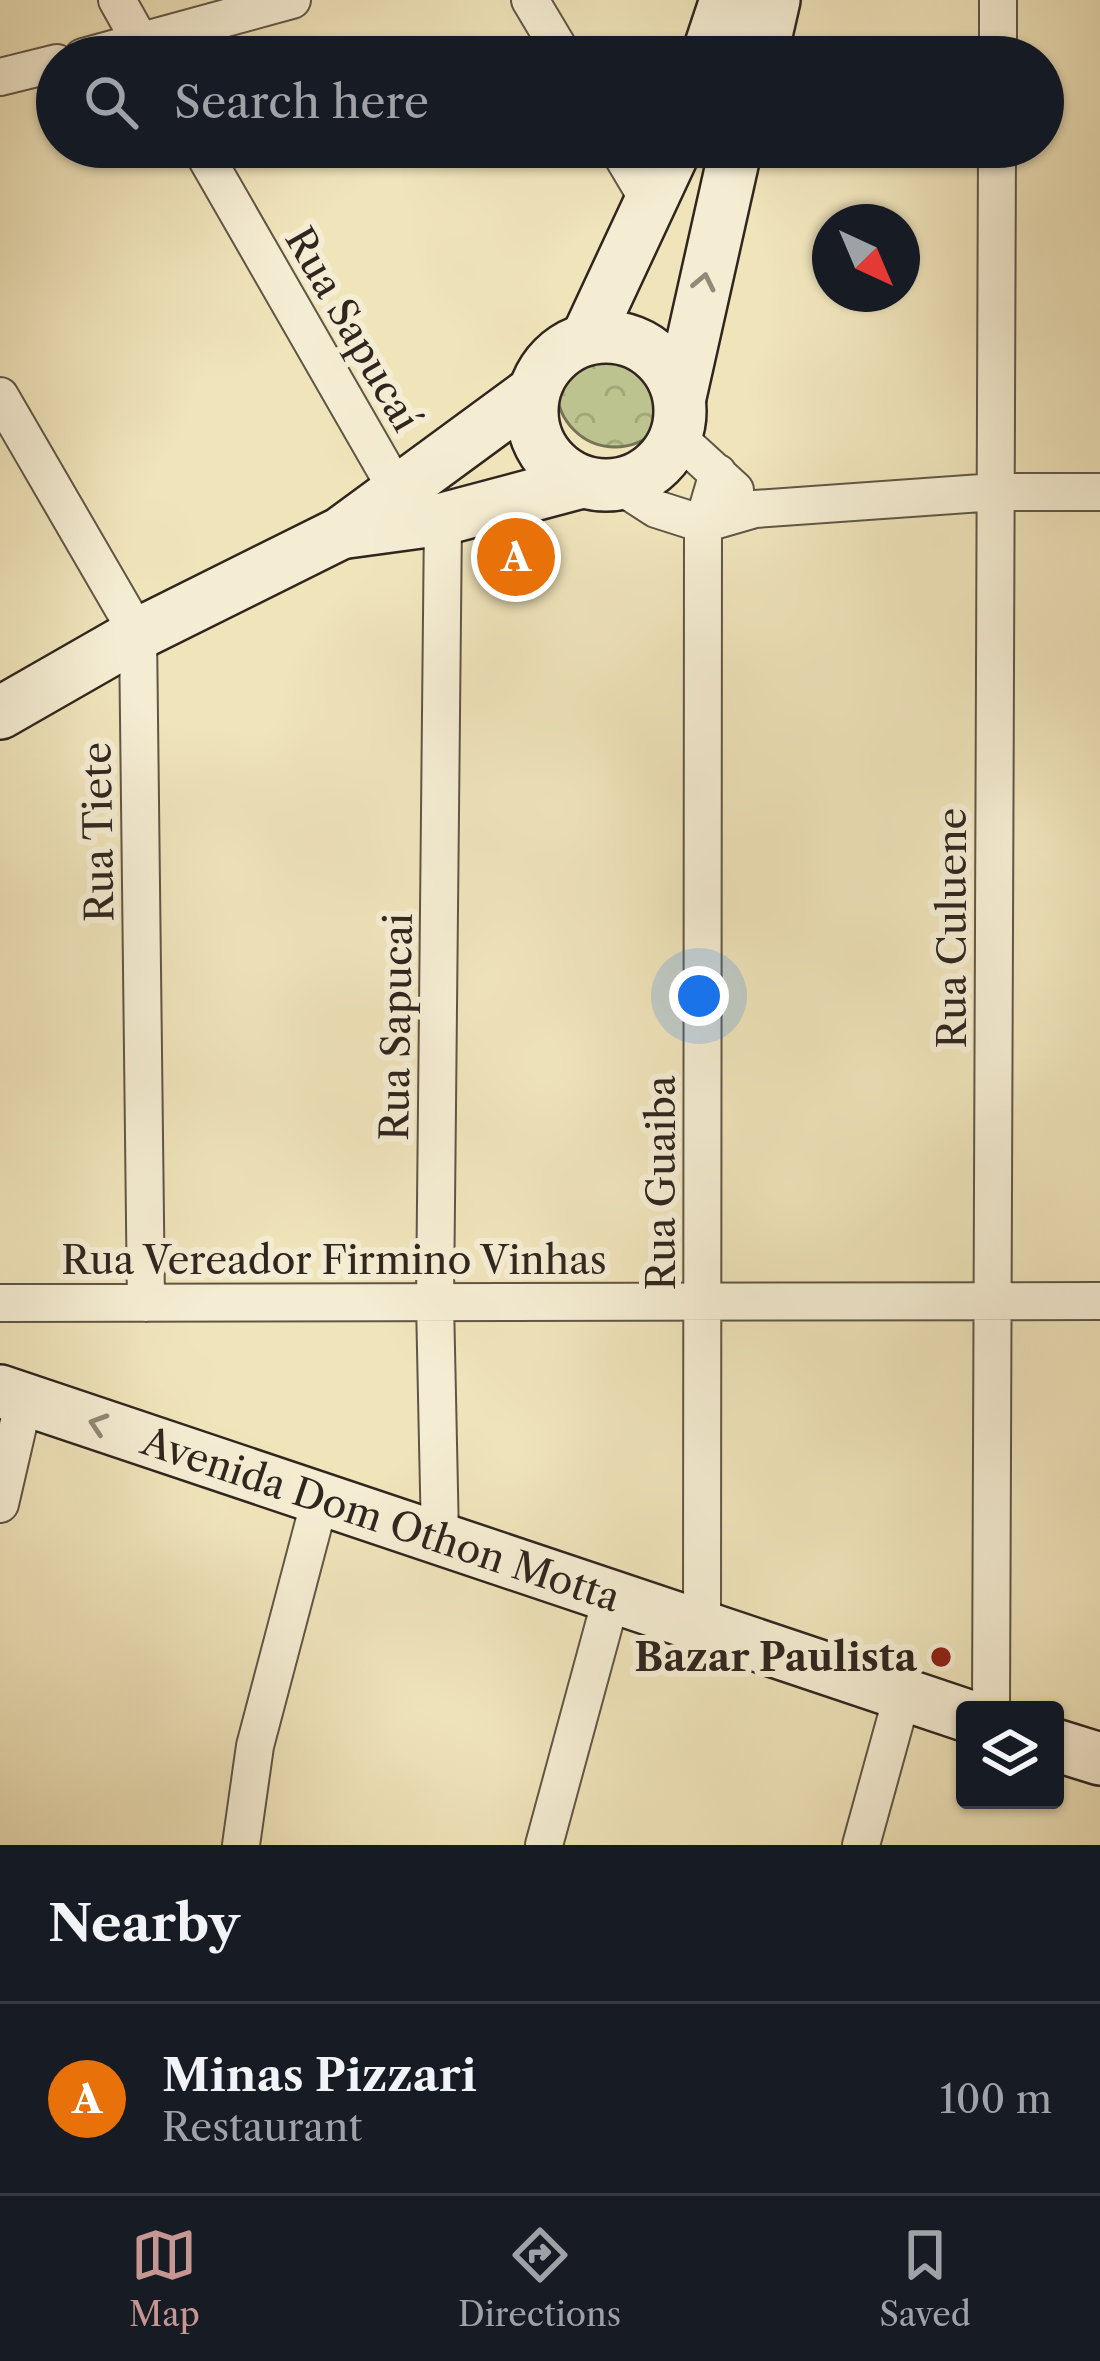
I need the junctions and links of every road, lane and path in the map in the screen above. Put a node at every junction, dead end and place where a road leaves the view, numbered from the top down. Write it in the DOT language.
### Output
graph roads {
  1 [pos="116,0"];
  2 [pos="292,0"];
  3 [pos="530,0"];
  4 [pos="726,0"];
  5 [pos="774,0"];
  6 [pos="998,0"];
  7 [pos="137,36"];
  8 [pos="186,36"];
  9 [pos="551,36"];
  10 [pos="714,36"];
  11 [pos="766,36"];
  12 [pos="998,36"];
  13 [pos="36,68"];
  14 [pos="0,77"];
  15 [pos="212,168"];
  16 [pos="629,168"];
  17 [pos="667,168"];
  18 [pos="731,168"];
  19 [pos="998,168"];
  20 [pos="652,206"];
  21 [pos="586,338"];
  22 [pos="533,392"];
  23 [pos="0,396"];
  24 [pos="678,416"];
  25 [pos="718,473"];
  26 [pos="600,484"];
  27 [pos="397,490"];
  28 [pos="996,492"];
  29 [pos="1100,492"];
  30 [pos="755,509"];
  31 [pos="443,519"];
  32 [pos="704,524"];
  33 [pos="341,533"];
  34 [pos="138,634"];
  35 [pos="0,713"];
  36 [pos="993,1299"];
  37 [pos="703,1300"];
  38 [pos="1100,1301"];
  39 [pos="435,1302"];
  40 [pos="146,1303"];
  41 [pos="0,1304"];
  42 [pos="12,1396"];
  43 [pos="321,1496"];
  44 [pos="0,1504"];
  45 [pos="440,1537"];
  46 [pos="611,1599"];
  47 [pos="702,1626"];
  48 [pos="903,1693"];
  49 [pos="991,1701"];
  50 [pos="956,1712"];
  51 [pos="1064,1748"];
  52 [pos="1100,1760"];
  53 [pos="241,1845"];
  54 [pos="544,1845"];
  55 [pos="861,1845"];
  1 -- 7 [label="street"];
  2 -- 8 [label="street"];
  3 -- 9 [label="street"];
  4 -- 10 [label="main road"];
  5 -- 11 [label="main road"];
  6 -- 12 [label="street"];
  13 -- 14 [label="street"];
  15 -- 27 [label="street, Rua Sapucaí"];
  16 -- 20 [label="street"];
  17 -- 20 [label="main road"];
  24 -- 18 [label="main road, one-way"];
  19 -- 28 [label="street, Rua Culuene"];
  20 -- 21 [label="main road"];
  21 -- 22 [label="main road"];
  21 -- 24 [label="main road"];
  22 -- 26 [label="main road"];
  22 -- 27 [label="main road"];
  23 -- 34 [label="street, Rua Tiete"];
  24 -- 25 [label="street"];
  24 -- 26 [label="main road"];
  25 -- 30 [label="street"];
  25 -- 32 [label="street, Rua Guaiba"];
  26 -- 31 [label="main road"];
  26 -- 32 [label="street"];
  27 -- 33 [label="main road"];
  28 -- 29 [label="street"];
  28 -- 30 [label="street"];
  28 -- 36 [label="street, Rua Culuene"];
  30 -- 32 [label="street"];
  31 -- 33 [label="main road"];
  31 -- 39 [label="street, Rua Sapucai"];
  32 -- 37 [label="street, Rua Guaiba"];
  33 -- 34 [label="main road"];
  34 -- 35 [label="main road"];
  34 -- 40 [label="street, Rua Tiete"];
  36 -- 37 [label="street, Rua Vereador Firmino Vinhas"];
  36 -- 38 [label="street, Rua Vereador Firmino Vinhas"];
  36 -- 49 [label="street, Rua Culuene"];
  37 -- 39 [label="street, Rua Vereador Firmino Vinhas"];
  37 -- 47 [label="street, Rua Guaiba"];
  39 -- 40 [label="street, Rua Vereador Firmino Vinhas"];
  39 -- 45 [label="street, Rua Sapucai"];
  40 -- 41 [label="street, Rua Vereador Firmino Vinhas"];
  43 -- 42 [label="main road, Avenida Dom Othon Motta, one-way"];
  42 -- 44 [label="street"];
  43 -- 45 [label="main road, Avenida Dom Othon Motta"];
  43 -- 53 [label="street"];
  45 -- 46 [label="main road, Avenida Dom Othon Motta"];
  46 -- 47 [label="main road, Avenida Dom Othon Motta"];
  46 -- 54 [label="street"];
  47 -- 48 [label="main road, Avenida Dom Othon Motta"];
  48 -- 50 [label="main road, Avenida Dom Othon Motta"];
  48 -- 55 [label="street"];
  51 -- 52 [label="main road"];
}
